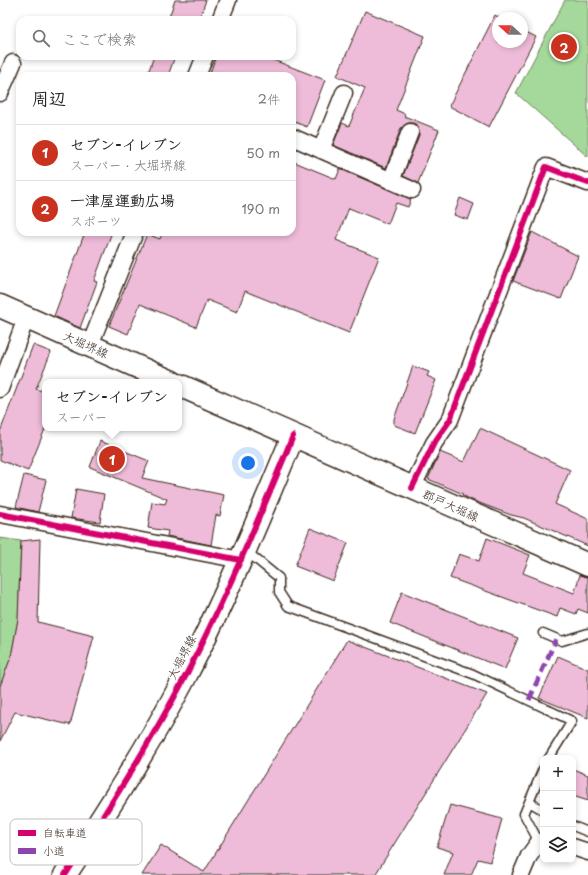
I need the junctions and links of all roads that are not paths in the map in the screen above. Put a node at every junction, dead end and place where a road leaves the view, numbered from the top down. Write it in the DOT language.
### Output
graph roads {
  1 [pos="228,0"];
  2 [pos="222,16"];
  3 [pos="203,60"];
  4 [pos="13,63"];
  5 [pos="199,72"];
  6 [pos="0,92"];
  7 [pos="344,92"];
  8 [pos="410,132"];
  9 [pos="296,139"];
  10 [pos="321,150"];
  11 [pos="391,180"];
  12 [pos="588,183"];
  13 [pos="412,190"];
  14 [pos="133,236"];
  15 [pos="0,306"];
  16 [pos="26,318"];
  17 [pos="90,345"];
  18 [pos="165,379"];
  19 [pos="182,386"];
  20 [pos="0,389"];
  21 [pos="293,436"];
  22 [pos="412,488"];
  23 [pos="0,514"];
  24 [pos="243,555"];
  25 [pos="588,565"];
  26 [pos="543,633"];
  27 [pos="588,633"];
  28 [pos="551,755"];
  29 [pos="540,776"];
  30 [pos="529,802"];
  31 [pos="540,808"];
  32 [pos="101,819"];
  33 [pos="576,827"];
  34 [pos="588,832"];
  35 [pos="540,840"];
  36 [pos="540,843"];
  37 [pos="576,848"];
  38 [pos="588,852"];
  39 [pos="71,865"];
  40 [pos="64,875"];
  41 [pos="521,875"];
  1 -- 2 [label="street"];
  3 -- 5 [label="street"];
  4 -- 6 [label="street"];
  7 -- 10 [label="street"];
  8 -- 11 [label="street"];
  9 -- 10 [label="street"];
  10 -- 11 [label="street"];
  11 -- 13 [label="street"];
  12 -- 22 [label="street"];
  14 -- 17 [label="street"];
  15 -- 16 [label="main road, 大堀堺線"];
  16 -- 17 [label="main road, 大堀堺線"];
  16 -- 20 [label="street"];
  17 -- 18 [label="main road, 大堀堺線"];
  19 -- 21 [label="main road"];
  21 -- 22 [label="main road, 郡戸大堀線"];
  21 -- 24 [label="main road, 大堀堺線"];
  22 -- 25 [label="main road, 郡戸大堀線"];
  23 -- 24 [label="street"];
  24 -- 28 [label="lane"];
  24 -- 32 [label="main road, 大堀堺線"];
  26 -- 27 [label="lane"];
  29 -- 30 [label="lane"];
  30 -- 31 [label="lane"];
  30 -- 35 [label="lane"];
  33 -- 34 [label="lane"];
  36 -- 41 [label="street"];
  37 -- 38 [label="street"];
  39 -- 40 [label="main road, 大堀堺線"];
}
